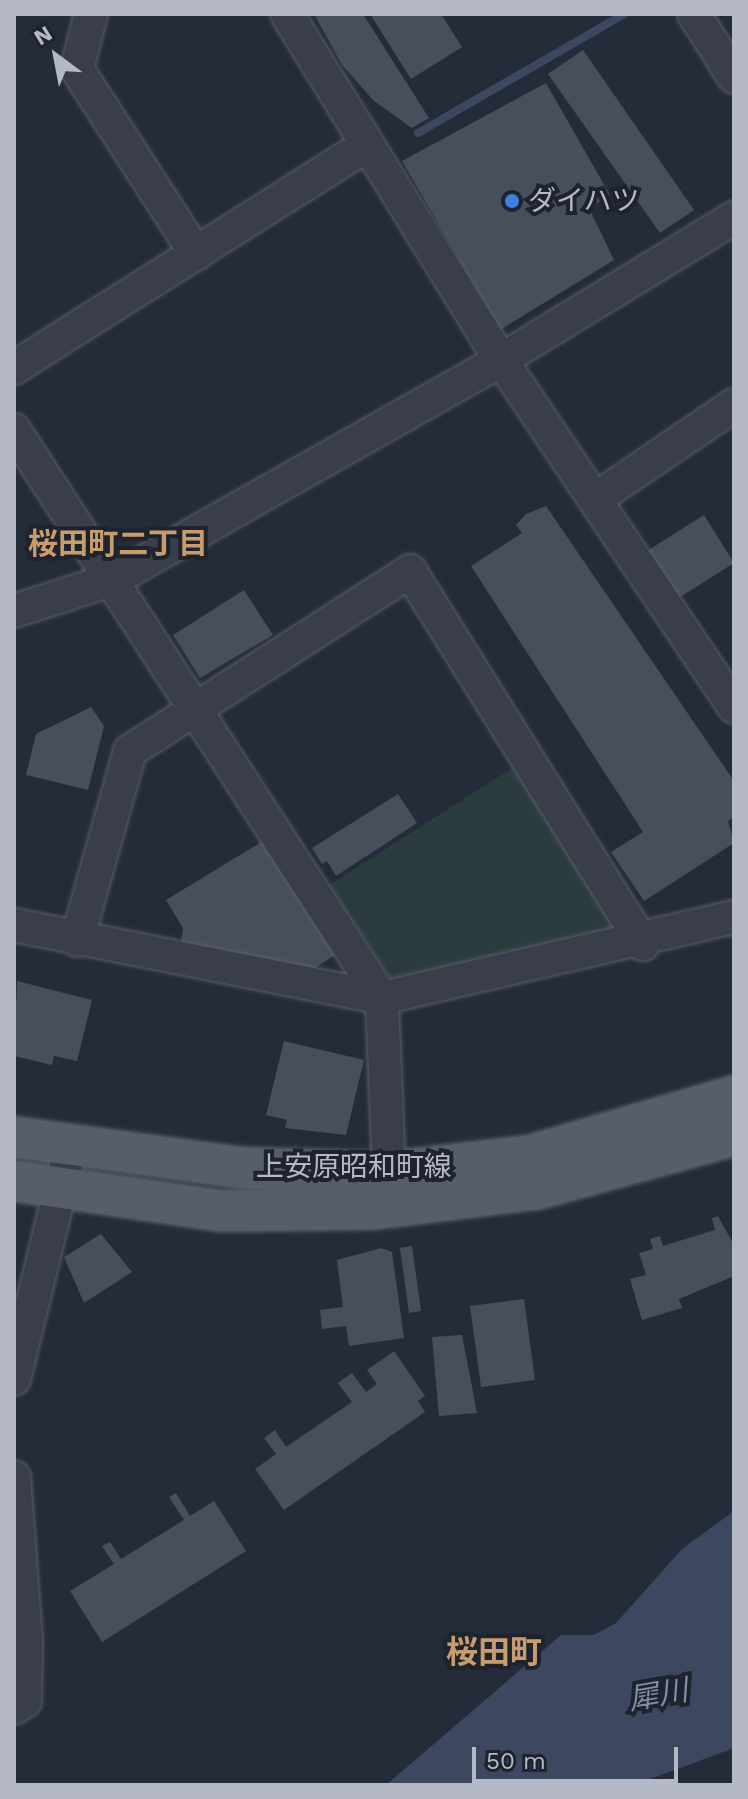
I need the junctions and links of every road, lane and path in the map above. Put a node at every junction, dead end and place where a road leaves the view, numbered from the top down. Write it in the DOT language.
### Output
graph roads {
  1 [pos="91,14"];
  2 [pos="287,14"];
  3 [pos="694,14"];
  4 [pos="734,77"];
  5 [pos="367,145"];
  6 [pos="734,218"];
  7 [pos="196,254"];
  8 [pos="501,360"];
  9 [pos="14,368"];
  10 [pos="734,405"];
  11 [pos="14,430"];
  12 [pos="597,498"];
  13 [pos="114,579"];
  14 [pos="14,611"];
  15 [pos="724,670"];
  16 [pos="196,707"];
  17 [pos="734,707"];
  18 [pos="734,917"];
  19 [pos="14,925"];
  20 [pos="77,940"];
  21 [pos="643,944"];
  22 [pos="382,998"];
  23 [pos="734,1096"];
  24 [pos="734,1135"];
  25 [pos="14,1137"];
  26 [pos="70,1150"];
  27 [pos="14,1181"];
  28 [pos="389,1189"];
  29 [pos="61,1190"];
  30 [pos="14,1379"];
  31 [pos="14,1477"];
  32 [pos="14,1708"];
  1 -- 7 [label="street"];
  2 -- 5 [label="street"];
  3 -- 4 [label="street"];
  5 -- 7 [label="street"];
  5 -- 8 [label="street"];
  6 -- 8 [label="street"];
  7 -- 9 [label="street"];
  8 -- 12 [label="street"];
  8 -- 13 [label="street"];
  10 -- 12 [label="street"];
  11 -- 13 [label="street"];
  12 -- 15 [label="street"];
  13 -- 14 [label="street"];
  13 -- 16 [label="street"];
  15 -- 17 [label="street"];
  16 -- 20 [label="street"];
  16 -- 21 [label="street"];
  16 -- 22 [label="street"];
  18 -- 21 [label="street"];
  19 -- 20 [label="street"];
  20 -- 22 [label="street"];
  21 -- 22 [label="street"];
  22 -- 28 [label="street"];
  23 -- 28 [label="main road, 上安原昭和町線"];
  24 -- 28 [label="main road, 上安原昭和町線"];
  25 -- 26 [label="main road, 上安原昭和町線"];
  26 -- 28 [label="main road, 上安原昭和町線"];
  26 -- 29 [label="street"];
  27 -- 29 [label="main road, 上安原昭和町線"];
  28 -- 29 [label="main road, 上安原昭和町線"];
  29 -- 30 [label="street"];
  31 -- 32 [label="street"];
}
